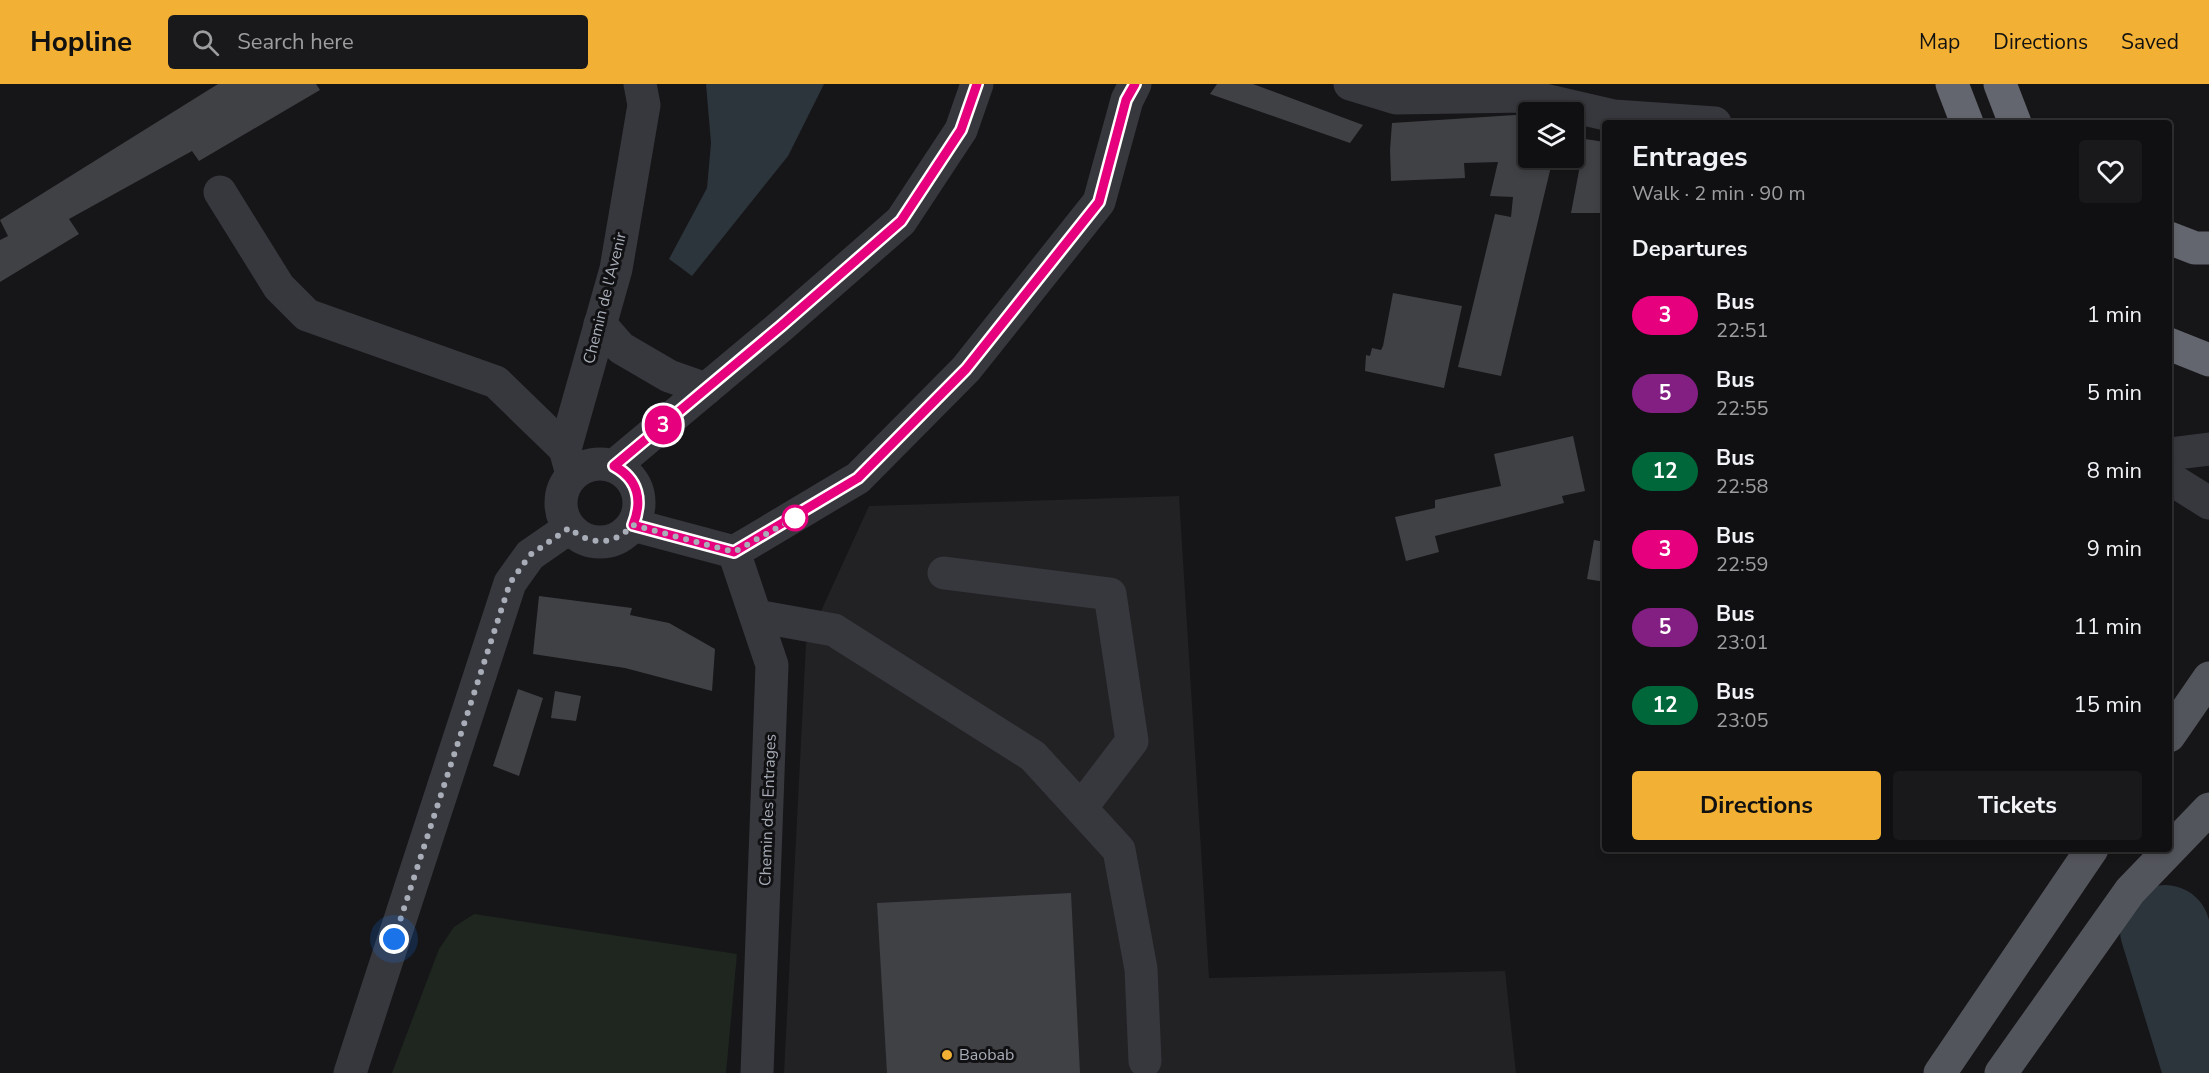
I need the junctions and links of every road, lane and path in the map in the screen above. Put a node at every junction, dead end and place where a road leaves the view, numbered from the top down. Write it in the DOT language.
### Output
graph roads {
  1 [pos="639,84"];
  2 [pos="977,84"];
  3 [pos="1135,84"];
  4 [pos="1350,84"];
  5 [pos="1952,84"];
  6 [pos="2000,84"];
  7 [pos="1672,120"];
  8 [pos="1966,120"];
  9 [pos="2014,120"];
  10 [pos="220,192"];
  11 [pos="2172,239"];
  12 [pos="2209,248"];
  13 [pos="600,324"];
  14 [pos="2172,345"];
  15 [pos="2209,360"];
  16 [pos="706,389"];
  17 [pos="2209,449"];
  18 [pos="2172,454"];
  19 [pos="568,461"];
  20 [pos="614,466"];
  21 [pos="2172,480"];
  22 [pos="2209,503"];
  23 [pos="633,525"];
  24 [pos="569,528"];
  25 [pos="734,552"];
  26 [pos="944,573"];
  27 [pos="756,616"];
  28 [pos="2209,678"];
  29 [pos="2172,732"];
  30 [pos="1080,808"];
  31 [pos="2209,809"];
  32 [pos="2172,847"];
  33 [pos="2090,852"];
  34 [pos="2168,852"];
  35 [pos="1145,1061"];
  36 [pos="350,1073"];
  37 [pos="757,1073"];
  38 [pos="1940,1073"];
  39 [pos="2001,1073"];
  1 -- 13 [label="street, Chemin de l'Avenir"];
  2 -- 16 [label="street"];
  3 -- 25 [label="street"];
  4 -- 7 [label="street"];
  5 -- 8 [label="highway"];
  6 -- 9 [label="highway"];
  10 -- 19 [label="street"];
  11 -- 12 [label="highway"];
  13 -- 16 [label="street"];
  13 -- 19 [label="street, Chemin de l'Avenir"];
  14 -- 15 [label="highway"];
  16 -- 20 [label="street"];
  17 -- 18 [label="street"];
  19 -- 20 [label="street"];
  19 -- 24 [label="street"];
  20 -- 23 [label="street"];
  21 -- 22 [label="street"];
  23 -- 24 [label="street"];
  23 -- 25 [label="street"];
  24 -- 36 [label="street"];
  25 -- 27 [label="street, Chemin des Entrages"];
  26 -- 30 [label="street"];
  27 -- 30 [label="street"];
  27 -- 37 [label="street, Chemin des Entrages"];
  28 -- 29 [label="main road"];
  30 -- 35 [label="street"];
  31 -- 32 [label="main road"];
  33 -- 38 [label="main road"];
  34 -- 39 [label="main road"];
}
